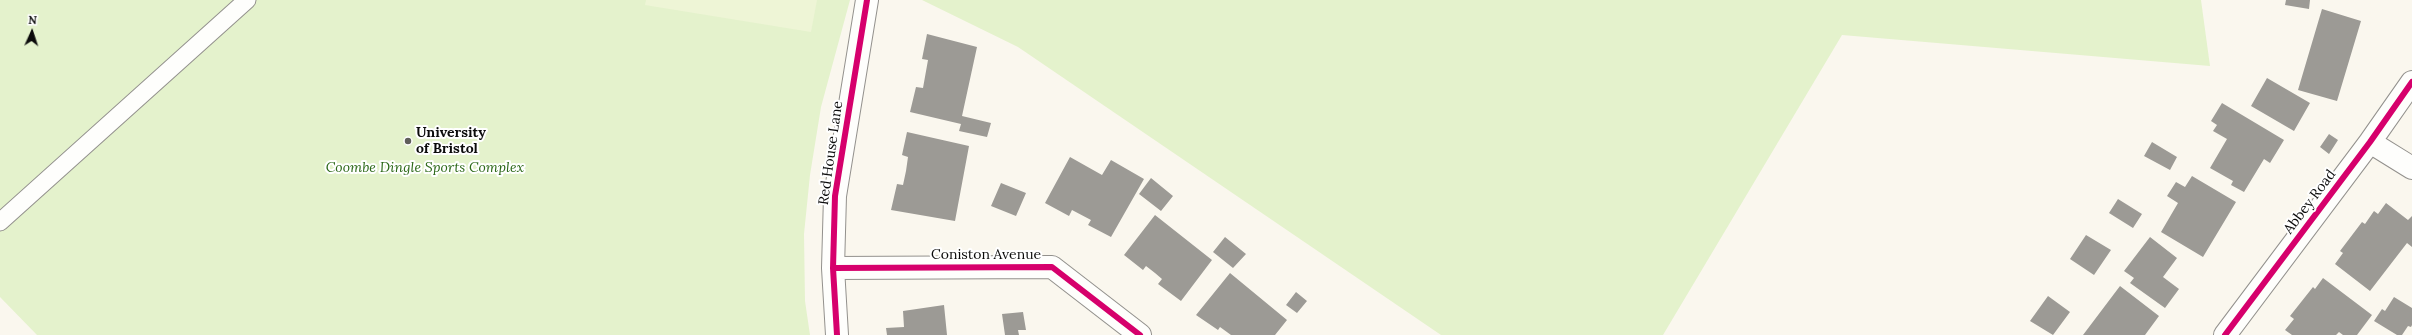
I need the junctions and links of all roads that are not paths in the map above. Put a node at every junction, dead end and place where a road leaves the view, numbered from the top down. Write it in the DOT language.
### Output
graph roads {
  1 [pos="247,0"];
  2 [pos="867,0"];
  3 [pos="2412,82"];
  4 [pos="2370,142"];
  5 [pos="2412,168"];
  6 [pos="0,222"];
  7 [pos="833,268"];
  8 [pos="836,335"];
  9 [pos="1140,335"];
  10 [pos="2224,335"];
  1 -- 6 [label="lane"];
  2 -- 7 [label="street, Red House Lane"];
  3 -- 4 [label="street, Abbey Road"];
  4 -- 5 [label="street"];
  4 -- 10 [label="street, Abbey Road"];
  7 -- 8 [label="street, Red House Lane"];
  7 -- 9 [label="street, Coniston Avenue"];
}
